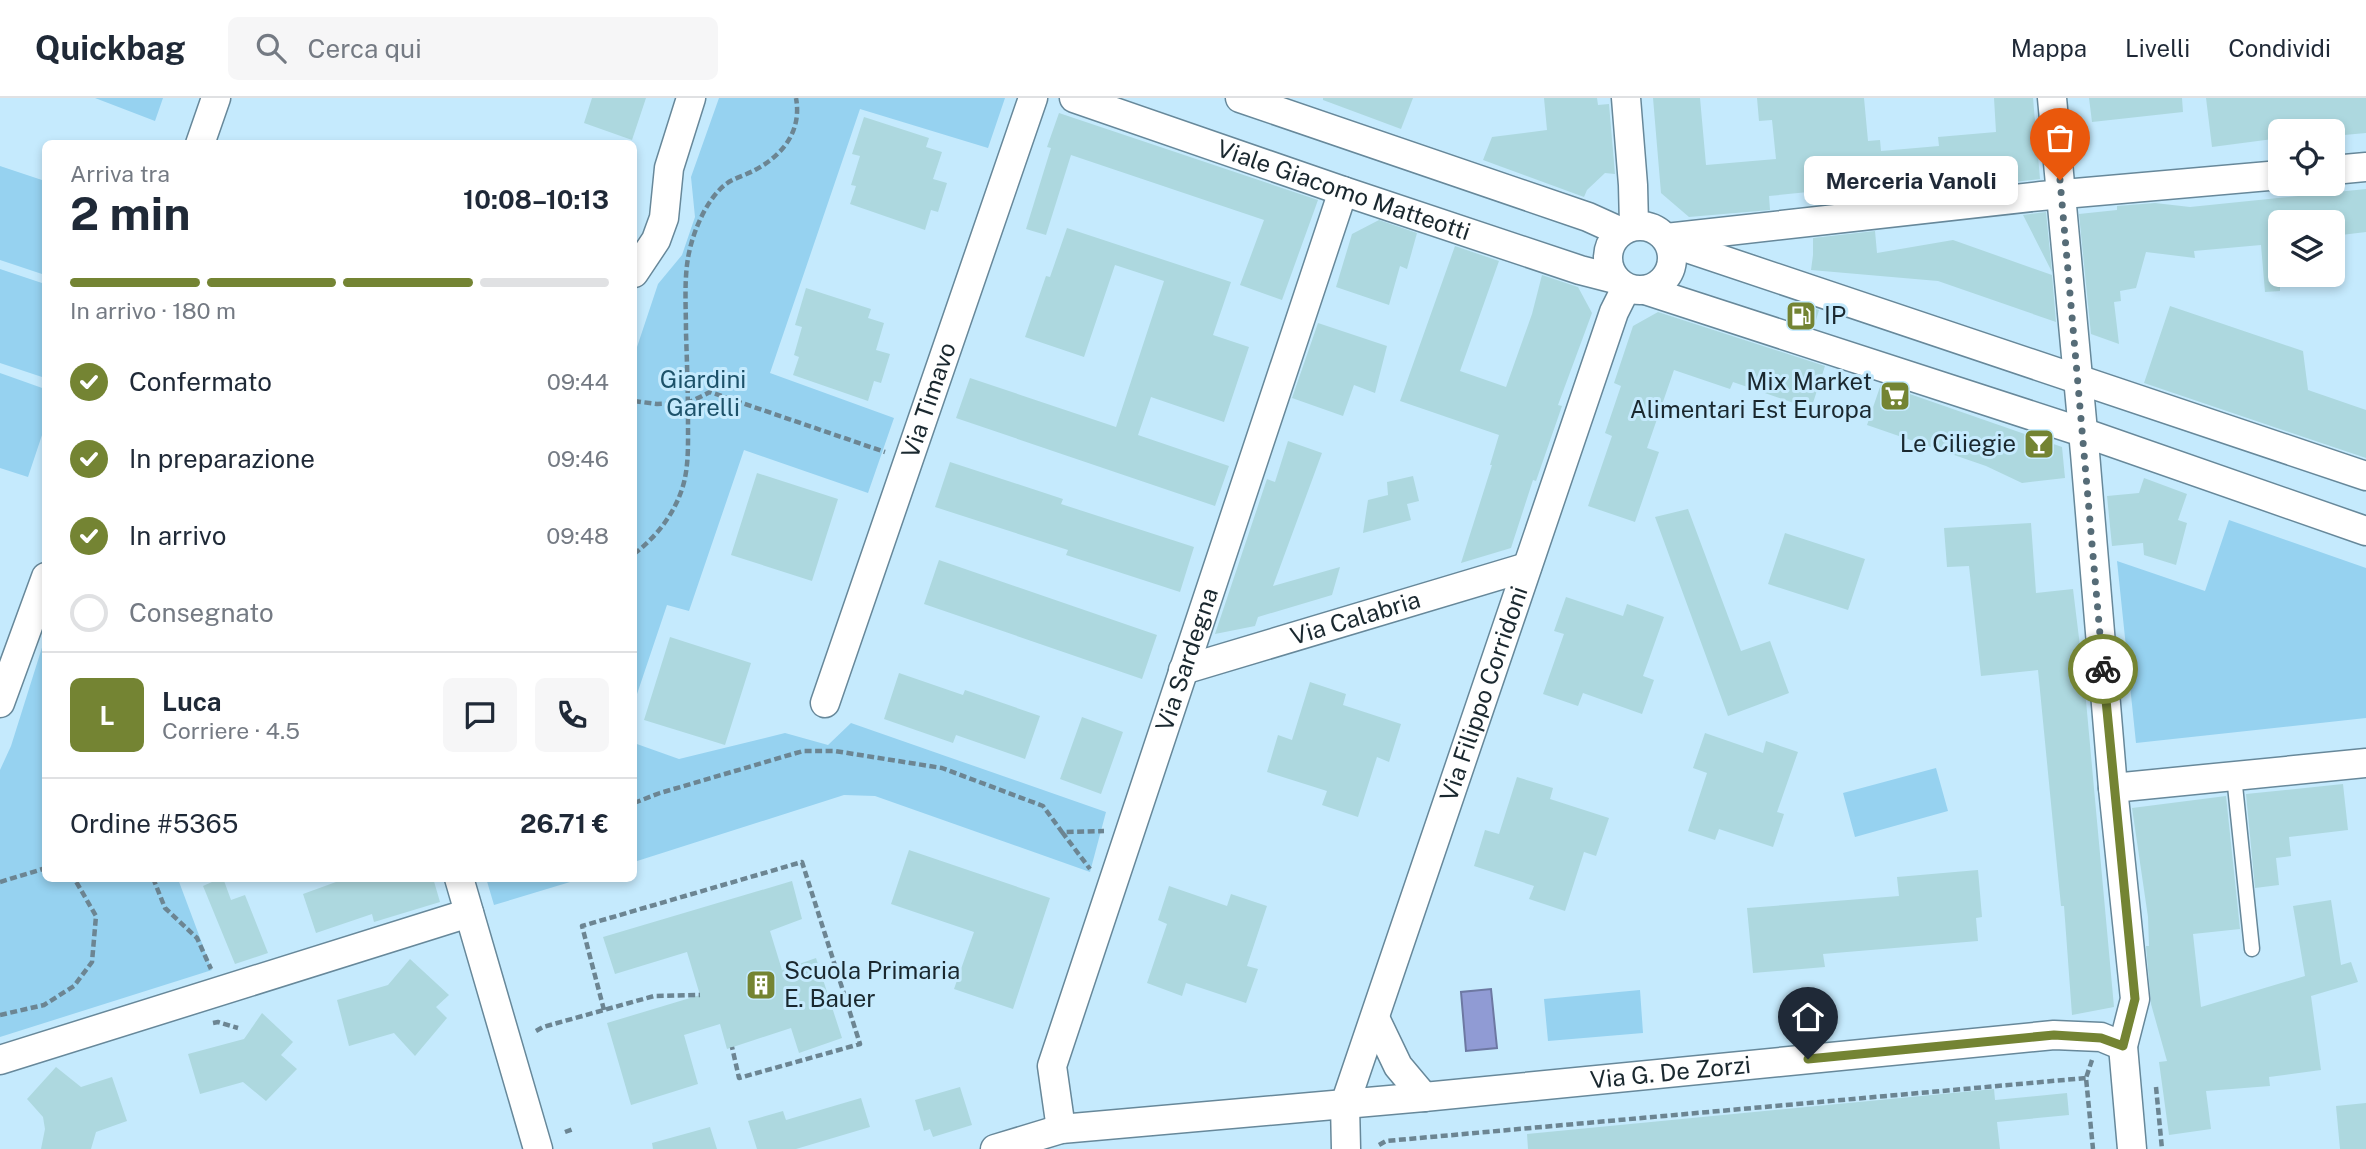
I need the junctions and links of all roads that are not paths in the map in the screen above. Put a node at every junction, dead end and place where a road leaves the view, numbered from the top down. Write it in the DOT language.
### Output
graph roads {
  1 [pos="216,98"];
  2 [pos="691,98"];
  3 [pos="1033,98"];
  4 [pos="1074,98"];
  5 [pos="1240,98"];
  6 [pos="1626,98"];
  7 [pos="2052,98"];
  8 [pos="201,140"];
  9 [pos="2366,167"];
  10 [pos="2345,169"];
  11 [pos="2268,176"];
  12 [pos="1343,191"];
  13 [pos="2061,194"];
  14 [pos="1766,226"];
  15 [pos="1627,228"];
  16 [pos="1667,240"];
  17 [pos="637,268"];
  18 [pos="1757,272"];
  19 [pos="1629,286"];
  20 [pos="2078,380"];
  21 [pos="2082,432"];
  22 [pos="2366,476"];
  23 [pos="2366,531"];
  24 [pos="1527,567"];
  25 [pos="42,588"];
  26 [pos="1183,670"];
  27 [pos="0,703"];
  28 [pos="825,703"];
  29 [pos="2366,763"];
  30 [pos="2234,776"];
  31 [pos="2113,788"];
  32 [pos="460,882"];
  33 [pos="469,914"];
  34 [pos="2252,950"];
  35 [pos="1375,1018"];
  36 [pos="2123,1046"];
  37 [pos="0,1060"];
  38 [pos="1424,1097"];
  39 [pos="1345,1104"];
  40 [pos="1061,1129"];
  41 [pos="538,1149"];
  42 [pos="995,1149"];
  43 [pos="1346,1149"];
  44 [pos="2132,1149"];
  1 -- 8 [label="street"];
  2 -- 17 [label="street"];
  3 -- 28 [label="street, Via Timavo"];
  4 -- 12 [label="street, Viale Giacomo Matteotti"];
  5 -- 15 [label="street"];
  6 -- 15 [label="street"];
  7 -- 13 [label="street"];
  9 -- 10 [label="street"];
  11 -- 13 [label="street"];
  12 -- 19 [label="street, Viale Giacomo Matteotti"];
  12 -- 26 [label="street, Via Sardegna"];
  13 -- 14 [label="street"];
  13 -- 20 [label="street"];
  14 -- 16 [label="street"];
  14 -- 18 [label="street"];
  15 -- 16 [label="street"];
  15 -- 19 [label="street"];
  16 -- 18 [label="street"];
  16 -- 19 [label="street"];
  18 -- 20 [label="street"];
  19 -- 21 [label="street, Viale Giacomo Matteotti"];
  19 -- 24 [label="street, Via Filippo Corridoni"];
  20 -- 21 [label="street"];
  20 -- 22 [label="street"];
  21 -- 23 [label="street, Viale Giacomo Matteotti"];
  21 -- 31 [label="street"];
  24 -- 26 [label="street, Via Calabria"];
  24 -- 35 [label="street, Via Filippo Corridoni"];
  25 -- 27 [label="street"];
  26 -- 40 [label="street, Via Sardegna"];
  29 -- 30 [label="street"];
  30 -- 31 [label="street"];
  30 -- 34 [label="lane"];
  31 -- 36 [label="street"];
  32 -- 33 [label="street"];
  33 -- 37 [label="street"];
  33 -- 41 [label="street"];
  35 -- 38 [label="street"];
  35 -- 39 [label="street, Via Filippo Corridoni"];
  36 -- 38 [label="street, Via G. De Zorzi"];
  36 -- 44 [label="street"];
  38 -- 39 [label="street, Via G. De Zorzi"];
  39 -- 40 [label="street, Via G. De Zorzi"];
  39 -- 43 [label="street"];
  40 -- 42 [label="street, Via G. De Zorzi"];
}
